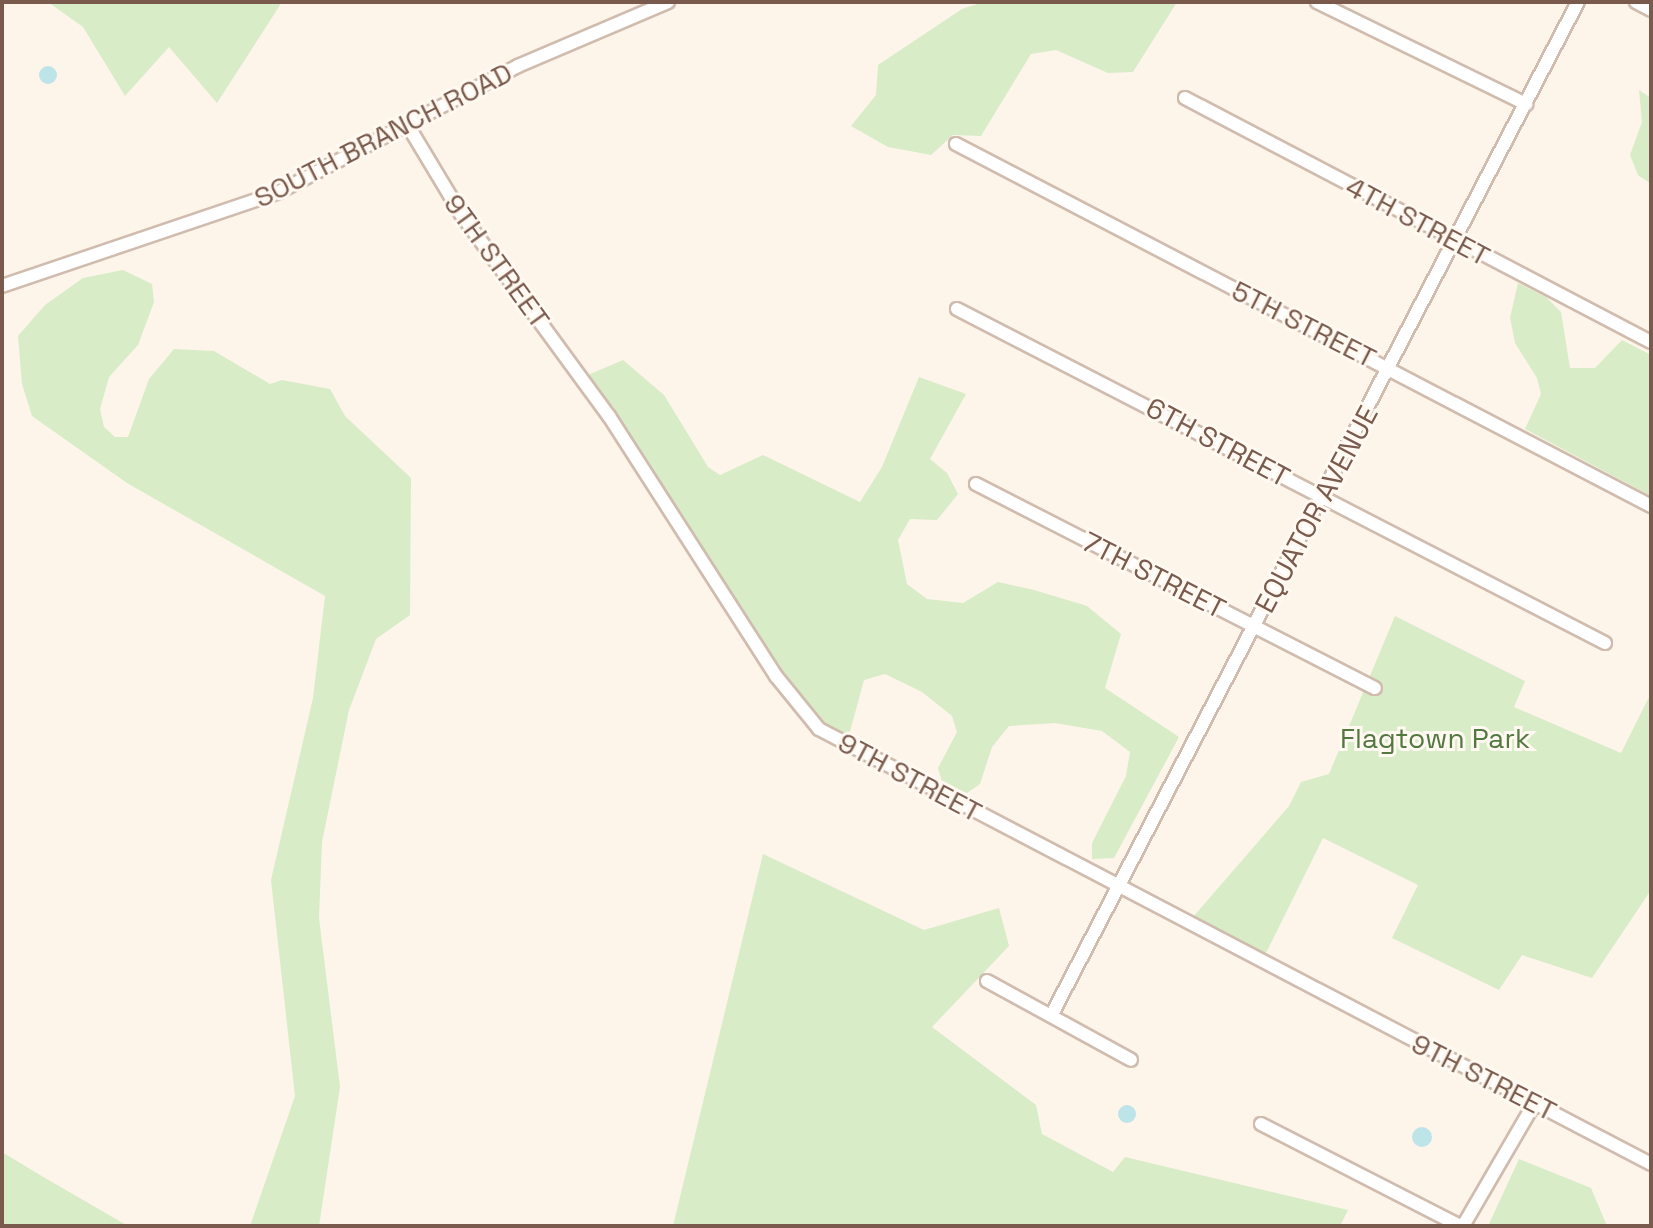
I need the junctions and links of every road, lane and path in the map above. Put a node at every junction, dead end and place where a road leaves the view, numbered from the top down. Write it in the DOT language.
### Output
graph roads {
  1 [pos="668,2"];
  2 [pos="1317,2"];
  3 [pos="1578,2"];
  4 [pos="1636,2"];
  5 [pos="1651,10"];
  6 [pos="1185,98"];
  7 [pos="1526,104"];
  8 [pos="407,124"];
  9 [pos="956,144"];
  10 [pos="1455,241"];
  11 [pos="2,286"];
  12 [pos="957,309"];
  13 [pos="1651,342"];
  14 [pos="1389,369"];
  15 [pos="976,484"];
  16 [pos="1322,498"];
  17 [pos="1651,506"];
  18 [pos="1254,627"];
  19 [pos="1605,643"];
  20 [pos="1375,688"];
  21 [pos="1118,889"];
  22 [pos="987,981"];
  23 [pos="1052,1014"];
  24 [pos="1131,1060"];
  25 [pos="1534,1104"];
  26 [pos="1261,1124"];
  27 [pos="1651,1164"];
  28 [pos="1461,1226"];
  1 -- 8 [label="street, SOUTH BRANCH ROAD"];
  2 -- 7 [label="street"];
  3 -- 7 [label="street, EQUATOR AVENUE"];
  4 -- 5 [label="street"];
  6 -- 10 [label="street, 4TH STREET"];
  7 -- 10 [label="street, EQUATOR AVENUE"];
  8 -- 11 [label="street, SOUTH BRANCH ROAD"];
  8 -- 21 [label="street, 9TH STREET"];
  9 -- 14 [label="street, 5TH STREET"];
  10 -- 13 [label="street, 4TH STREET"];
  10 -- 14 [label="street, EQUATOR AVENUE"];
  12 -- 16 [label="street, 6TH STREET"];
  14 -- 16 [label="street, EQUATOR AVENUE"];
  14 -- 17 [label="street, 5TH STREET"];
  15 -- 18 [label="street, 7TH STREET"];
  16 -- 18 [label="street, EQUATOR AVENUE"];
  16 -- 19 [label="street, 6TH STREET"];
  18 -- 20 [label="street, 7TH STREET"];
  18 -- 21 [label="street, EQUATOR AVENUE"];
  21 -- 23 [label="street, EQUATOR AVENUE"];
  21 -- 25 [label="street, 9TH STREET"];
  22 -- 23 [label="street"];
  23 -- 24 [label="street"];
  25 -- 27 [label="street, 9TH STREET"];
  25 -- 28 [label="street"];
  26 -- 28 [label="street"];
}
